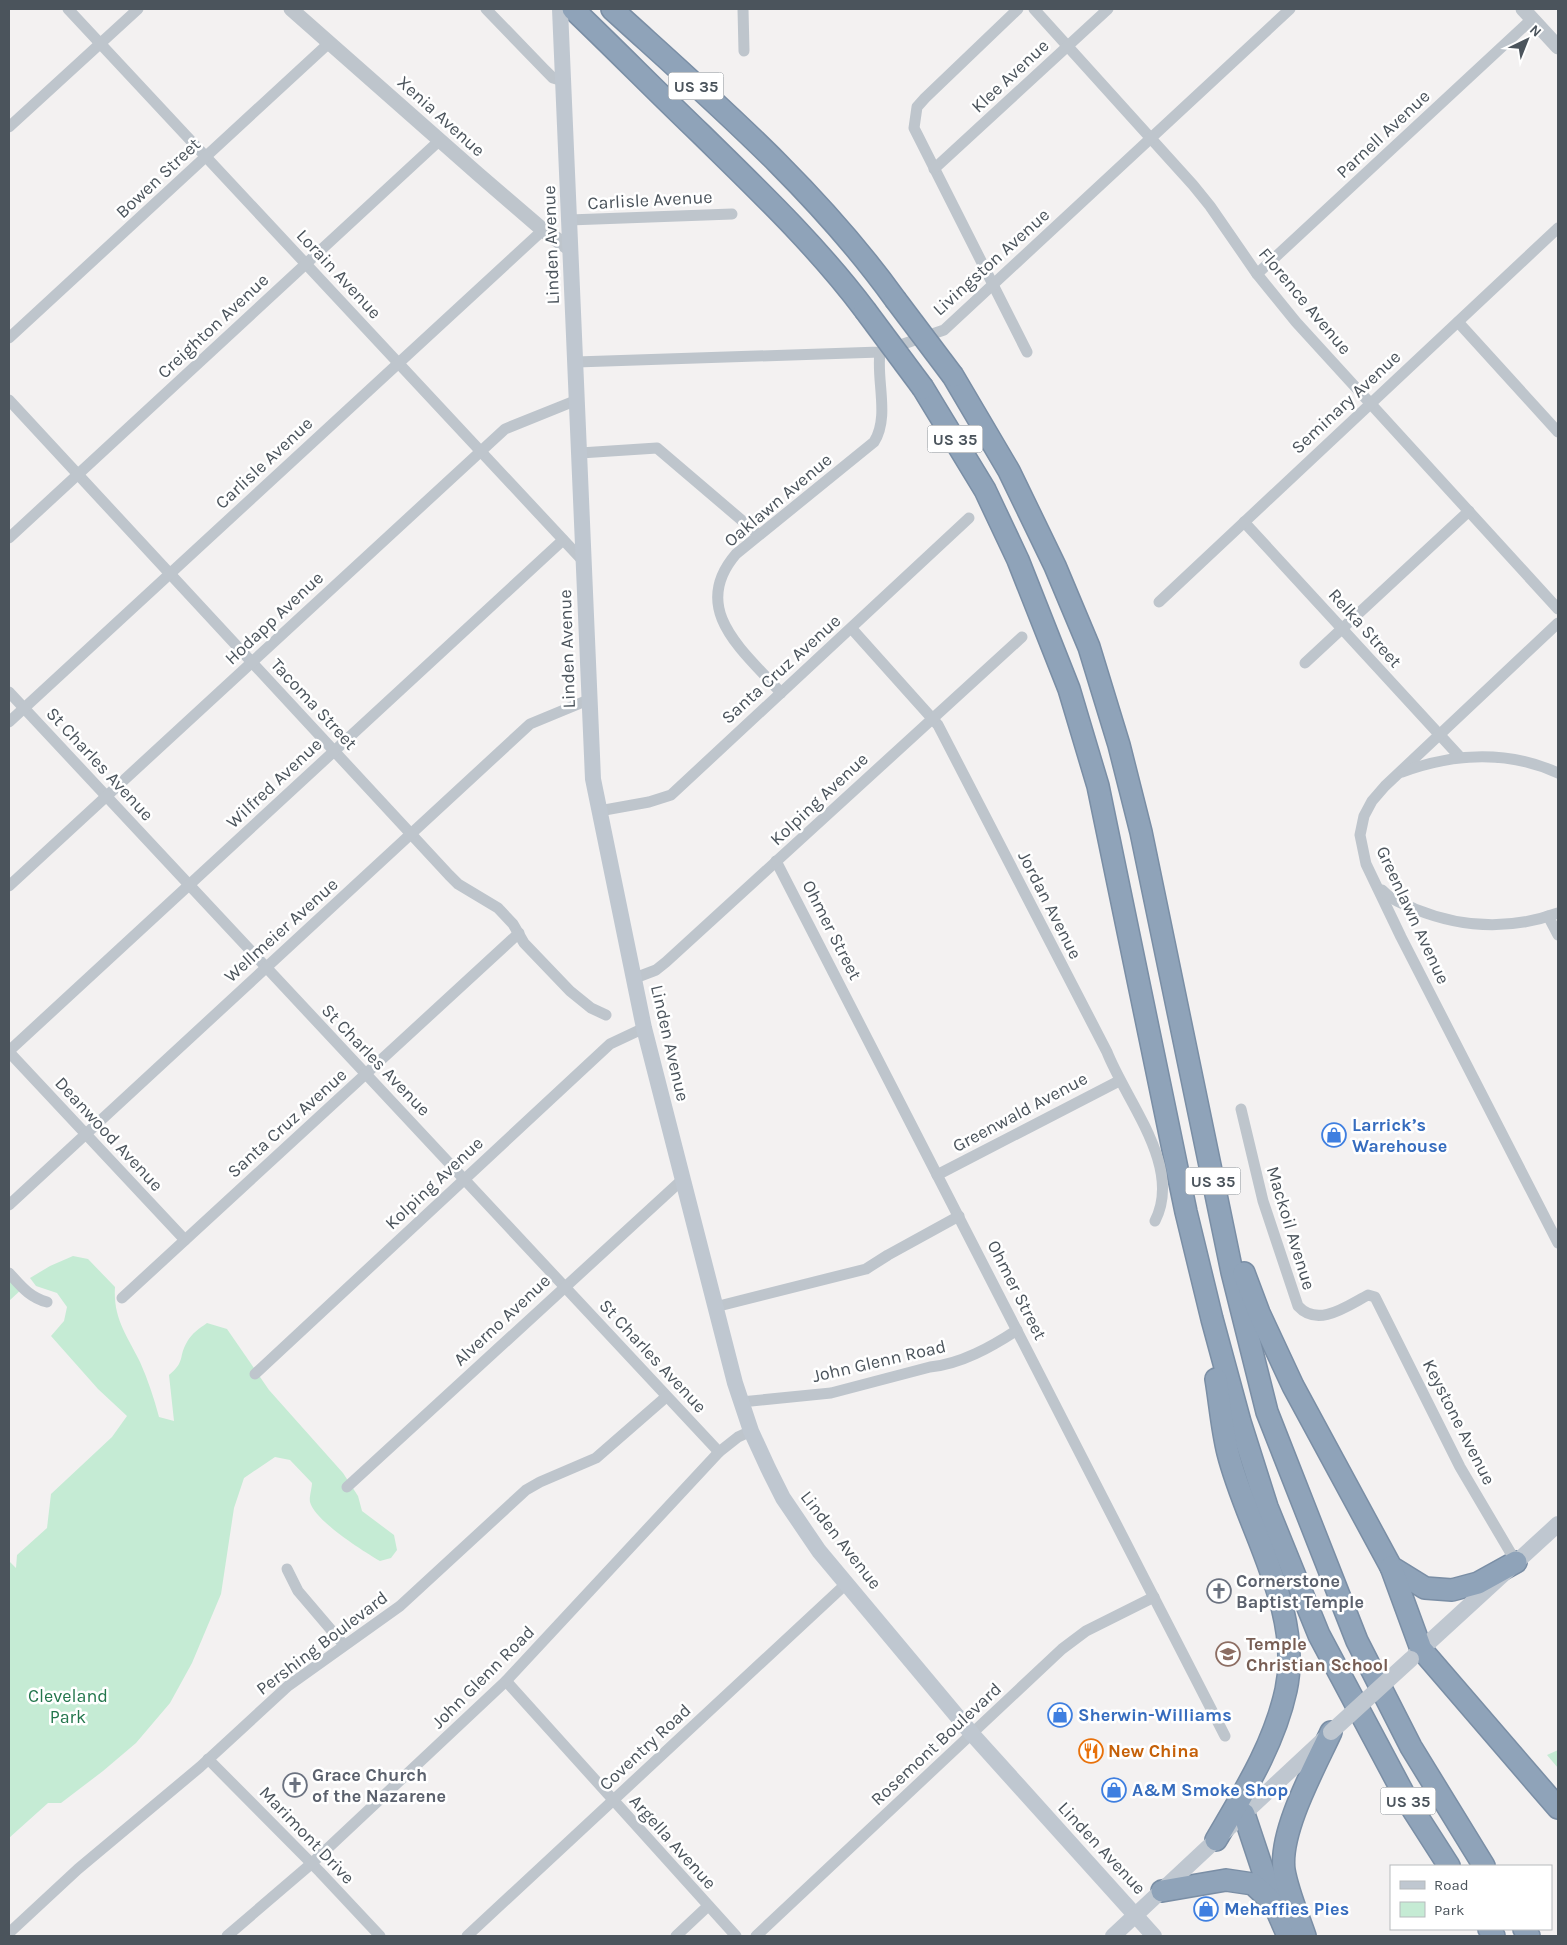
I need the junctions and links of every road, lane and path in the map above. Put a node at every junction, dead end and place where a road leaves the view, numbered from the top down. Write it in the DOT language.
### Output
graph roads {
  1 [pos="68,9"];
  2 [pos="138,9"];
  3 [pos="291,9"];
  4 [pos="486,9"];
  5 [pos="560,9"];
  6 [pos="573,9"];
  7 [pos="612,9"];
  8 [pos="743,9"];
  9 [pos="1018,9"];
  10 [pos="1034,9"];
  11 [pos="1108,9"];
  12 [pos="1290,9"];
  13 [pos="1528,14"];
  14 [pos="100,43"];
  15 [pos="329,43"];
  16 [pos="1558,47"];
  17 [pos="1067,48"];
  18 [pos="744,51"];
  19 [pos="563,81"];
  20 [pos="9,127"];
  21 [pos="1152,139"];
  22 [pos="440,140"];
  23 [pos="206,157"];
  24 [pos="934,169"];
  25 [pos="732,214"];
  26 [pos="569,220"];
  27 [pos="543,230"];
  28 [pos="1554,232"];
  29 [pos="1558,244"];
  30 [pos="569,248"];
  31 [pos="306,264"];
  32 [pos="1257,274"];
  33 [pos="993,285"];
  34 [pos="1458,322"];
  35 [pos="9,338"];
  36 [pos="880,352"];
  37 [pos="1027,352"];
  38 [pos="576,362"];
  39 [pos="398,364"];
  40 [pos="9,400"];
  41 [pos="577,400"];
  42 [pos="1370,403"];
  43 [pos="1558,432"];
  44 [pos="480,452"];
  45 [pos="580,453"];
  46 [pos="77,475"];
  47 [pos="1470,511"];
  48 [pos="969,518"];
  49 [pos="1244,522"];
  50 [pos="759,535"];
  51 [pos="9,538"];
  52 [pos="563,540"];
  53 [pos="584,562"];
  54 [pos="170,574"];
  55 [pos="1159,602"];
  56 [pos="1558,609"];
  57 [pos="1558,623"];
  58 [pos="1343,628"];
  59 [pos="852,629"];
  60 [pos="1022,637"];
  61 [pos="252,663"];
  62 [pos="1305,664"];
  63 [pos="9,692"];
  64 [pos="781,693"];
  65 [pos="588,700"];
  66 [pos="24,708"];
  67 [pos="932,718"];
  68 [pos="9,722"];
  69 [pos="1438,735"];
  70 [pos="334,752"];
  71 [pos="1460,757"];
  72 [pos="1558,773"];
  73 [pos="1397,774"];
  74 [pos="106,796"];
  75 [pos="599,811"];
  76 [pos="410,834"];
  77 [pos="776,862"];
  78 [pos="9,886"];
  79 [pos="188,886"];
  80 [pos="1378,887"];
  81 [pos="1553,914"];
  82 [pos="519,933"];
  83 [pos="1558,936"];
  84 [pos="265,967"];
  85 [pos="635,978"];
  86 [pos="606,1015"];
  87 [pos="644,1028"];
  88 [pos="9,1051"];
  89 [pos="366,1074"];
  90 [pos="1119,1081"];
  91 [pos="1241,1109"];
  92 [pos="85,1134"];
  93 [pos="937,1175"];
  94 [pos="464,1179"];
  95 [pos="683,1179"];
  96 [pos="1218,1204"];
  97 [pos="9,1205"];
  98 [pos="959,1216"];
  99 [pos="1155,1221"];
  100 [pos="185,1240"];
  101 [pos="1558,1243"];
  102 [pos="1194,1245"];
  103 [pos="9,1273"];
  104 [pos="564,1286"];
  105 [pos="1372,1296"];
  106 [pos="122,1298"];
  107 [pos="47,1302"];
  108 [pos="715,1307"];
  109 [pos="1017,1330"];
  110 [pos="254,1374"];
  111 [pos="666,1397"];
  112 [pos="741,1402"];
  113 [pos="751,1431"];
  114 [pos="719,1452"];
  115 [pos="347,1487"];
  116 [pos="1558,1524"];
  117 [pos="1516,1562"];
  118 [pos="1391,1567"];
  119 [pos="287,1569"];
  120 [pos="847,1583"];
  121 [pos="1154,1597"];
  122 [pos="344,1646"];
  123 [pos="1416,1654"];
  124 [pos="506,1682"];
  125 [pos="1331,1732"];
  126 [pos="972,1734"];
  127 [pos="1225,1736"];
  128 [pos="208,1759"];
  129 [pos="612,1801"];
  130 [pos="1558,1808"];
  131 [pos="1244,1814"];
  132 [pos="1216,1840"];
  133 [pos="311,1864"];
  134 [pos="1448,1865"];
  135 [pos="1483,1865"];
  136 [pos="1162,1890"];
  137 [pos="1274,1904"];
  138 [pos="708,1906"];
  139 [pos="1136,1915"];
  140 [pos="9,1933"];
  141 [pos="227,1936"];
  142 [pos="380,1936"];
  143 [pos="467,1936"];
  144 [pos="676,1936"];
  145 [pos="736,1936"];
  146 [pos="756,1936"];
  147 [pos="1113,1936"];
  148 [pos="1154,1936"];
  149 [pos="1288,1936"];
  150 [pos="1305,1936"];
  1 -- 14 [label="street, Lorain Avenue"];
  2 -- 14 [label="street"];
  3 -- 15 [label="street, Xenia Avenue"];
  4 -- 19 [label="street"];
  5 -- 19 [label="main road, Linden Avenue"];
  6 -- 102 [label="highway, US 35, bridge"];
  7 -- 96 [label="highway, US 35, bridge"];
  8 -- 18 [label="street"];
  9 -- 24 [label="street"];
  10 -- 17 [label="street, Florence Avenue"];
  11 -- 17 [label="street, Klee Avenue"];
  12 -- 21 [label="street, Livingston Avenue"];
  13 -- 16 [label="street"];
  13 -- 32 [label="street, Parnell Avenue"];
  14 -- 20 [label="street"];
  14 -- 23 [label="street, Lorain Avenue"];
  15 -- 22 [label="street, Xenia Avenue"];
  15 -- 23 [label="street, Bowen Street"];
  17 -- 21 [label="street, Florence Avenue"];
  17 -- 24 [label="street, Klee Avenue"];
  19 -- 26 [label="main road, Linden Avenue"];
  21 -- 32 [label="street, Florence Avenue"];
  21 -- 33 [label="street, Livingston Avenue"];
  22 -- 27 [label="street, Xenia Avenue"];
  22 -- 31 [label="street, Creighton Avenue"];
  23 -- 31 [label="street, Lorain Avenue"];
  23 -- 35 [label="street, Bowen Street"];
  24 -- 33 [label="street"];
  25 -- 26 [label="street, Carlisle Avenue"];
  26 -- 30 [label="main road, Linden Avenue"];
  27 -- 30 [label="street, Xenia Avenue"];
  27 -- 39 [label="street, Carlisle Avenue"];
  28 -- 29 [label="street"];
  28 -- 34 [label="street, Seminary Avenue"];
  30 -- 38 [label="main road, Linden Avenue"];
  31 -- 39 [label="street, Lorain Avenue"];
  31 -- 46 [label="street, Creighton Avenue"];
  32 -- 42 [label="street, Florence Avenue"];
  33 -- 36 [label="street, Livingston Avenue"];
  33 -- 37 [label="street"];
  34 -- 42 [label="street, Seminary Avenue"];
  34 -- 43 [label="street"];
  36 -- 38 [label="street, Livingston Avenue"];
  36 -- 50 [label="street, Oaklawn Avenue"];
  38 -- 41 [label="main road, Linden Avenue"];
  39 -- 44 [label="street, Lorain Avenue"];
  39 -- 54 [label="street, Carlisle Avenue"];
  40 -- 46 [label="street, Tacoma Street"];
  41 -- 44 [label="street, Hodapp Avenue"];
  41 -- 45 [label="main road, Linden Avenue"];
  42 -- 47 [label="street, Florence Avenue"];
  42 -- 49 [label="street, Seminary Avenue"];
  44 -- 52 [label="street, Lorain Avenue"];
  44 -- 61 [label="street, Hodapp Avenue"];
  45 -- 50 [label="street"];
  45 -- 53 [label="main road, Linden Avenue"];
  46 -- 51 [label="street, Creighton Avenue"];
  46 -- 54 [label="street, Tacoma Street"];
  47 -- 56 [label="street, Florence Avenue"];
  47 -- 58 [label="street"];
  48 -- 59 [label="street, Santa Cruz Avenue"];
  49 -- 55 [label="street, Seminary Avenue"];
  49 -- 58 [label="street, Relka Street"];
  50 -- 64 [label="street, Oaklawn Avenue"];
  52 -- 53 [label="street, Lorain Avenue"];
  52 -- 70 [label="street, Wilfred Avenue"];
  53 -- 65 [label="main road, Linden Avenue"];
  54 -- 61 [label="street, Tacoma Street"];
  54 -- 66 [label="street, Carlisle Avenue"];
  57 -- 69 [label="street, Greenlawn Avenue"];
  58 -- 62 [label="street"];
  58 -- 69 [label="street, Relka Street"];
  59 -- 64 [label="street, Santa Cruz Avenue"];
  59 -- 67 [label="street, Jordan Avenue"];
  60 -- 67 [label="street, Kolping Avenue"];
  61 -- 70 [label="street, Tacoma Street"];
  61 -- 74 [label="street, Hodapp Avenue"];
  63 -- 66 [label="street, St Charles Avenue"];
  64 -- 75 [label="street, Santa Cruz Avenue"];
  65 -- 75 [label="main road, Linden Avenue"];
  65 -- 76 [label="street, Wellmeier Avenue"];
  66 -- 68 [label="street, Carlisle Avenue"];
  66 -- 74 [label="street, St Charles Avenue"];
  67 -- 77 [label="street, Kolping Avenue"];
  67 -- 90 [label="street, Jordan Avenue"];
  69 -- 71 [label="street, Relka Street"];
  69 -- 73 [label="street, Greenlawn Avenue"];
  70 -- 76 [label="street, Tacoma Street"];
  70 -- 79 [label="street, Wilfred Avenue"];
  71 -- 72 [label="street"];
  71 -- 73 [label="street"];
  73 -- 80 [label="street, Greenlawn Avenue"];
  74 -- 78 [label="street, Hodapp Avenue"];
  74 -- 79 [label="street, St Charles Avenue"];
  75 -- 85 [label="main road, Linden Avenue"];
  76 -- 82 [label="street, Tacoma Street"];
  76 -- 84 [label="street, Wellmeier Avenue"];
  77 -- 85 [label="street, Kolping Avenue"];
  77 -- 93 [label="street, Ohmer Street"];
  79 -- 84 [label="street, St Charles Avenue"];
  79 -- 88 [label="street, Wilfred Avenue"];
  80 -- 81 [label="street"];
  80 -- 101 [label="street, Greenlawn Avenue"];
  81 -- 83 [label="street"];
  82 -- 86 [label="street, Tacoma Street"];
  82 -- 89 [label="street, Santa Cruz Avenue"];
  84 -- 89 [label="street, St Charles Avenue"];
  84 -- 92 [label="street, Wellmeier Avenue"];
  85 -- 87 [label="main road, Linden Avenue"];
  87 -- 94 [label="street, Kolping Avenue"];
  87 -- 95 [label="main road, Linden Avenue"];
  88 -- 92 [label="street, Deanwood Avenue"];
  89 -- 94 [label="street, St Charles Avenue"];
  89 -- 100 [label="street, Santa Cruz Avenue"];
  90 -- 93 [label="street, Greenwald Avenue"];
  90 -- 99 [label="street, Jordan Avenue"];
  91 -- 105 [label="street, Mackoil Avenue"];
  92 -- 97 [label="street, Wellmeier Avenue"];
  92 -- 100 [label="street, Deanwood Avenue"];
  93 -- 98 [label="street, Ohmer Street"];
  94 -- 104 [label="street, St Charles Avenue"];
  94 -- 110 [label="street, Kolping Avenue"];
  95 -- 104 [label="street, Alverno Avenue"];
  95 -- 108 [label="main road, Linden Avenue"];
  96 -- 118 [label="highway"];
  96 -- 135 [label="highway, US 35"];
  98 -- 108 [label="street"];
  98 -- 109 [label="street, Ohmer Street"];
  100 -- 106 [label="street, Santa Cruz Avenue"];
  102 -- 132 [label="highway"];
  102 -- 134 [label="highway, US 35"];
  103 -- 107 [label="street"];
  104 -- 111 [label="street, St Charles Avenue"];
  104 -- 115 [label="street, Alverno Avenue"];
  105 -- 117 [label="street, Keystone Avenue"];
  108 -- 112 [label="main road, Linden Avenue"];
  109 -- 112 [label="street, John Glenn Road"];
  109 -- 121 [label="street, Ohmer Street"];
  111 -- 114 [label="street, St Charles Avenue"];
  111 -- 122 [label="street, Pershing Boulevard"];
  112 -- 113 [label="main road, Linden Avenue"];
  113 -- 114 [label="street, John Glenn Road"];
  113 -- 120 [label="main road, Linden Avenue"];
  114 -- 124 [label="street, John Glenn Road"];
  116 -- 117 [label="main road"];
  117 -- 118 [label="highway"];
  117 -- 123 [label="main road"];
  118 -- 123 [label="highway"];
  119 -- 122 [label="street"];
  120 -- 126 [label="main road, Linden Avenue"];
  120 -- 129 [label="street, Coventry Road"];
  121 -- 126 [label="street, Rosemont Boulevard"];
  121 -- 127 [label="street, Ohmer Street"];
  122 -- 128 [label="street, Pershing Boulevard"];
  123 -- 125 [label="main road, bridge"];
  123 -- 130 [label="highway"];
  124 -- 129 [label="street, Argella Avenue"];
  124 -- 133 [label="street, John Glenn Road"];
  125 -- 131 [label="main road"];
  125 -- 150 [label="highway"];
  126 -- 139 [label="main road, Linden Avenue"];
  126 -- 146 [label="street, Rosemont Boulevard"];
  128 -- 133 [label="street, Marimont Drive"];
  128 -- 140 [label="street, Pershing Boulevard"];
  129 -- 138 [label="street, Argella Avenue"];
  129 -- 143 [label="street, Coventry Road"];
  131 -- 132 [label="main road"];
  131 -- 137 [label="highway"];
  132 -- 136 [label="main road"];
  133 -- 141 [label="street, John Glenn Road"];
  133 -- 142 [label="street, Marimont Drive"];
  136 -- 137 [label="highway"];
  136 -- 139 [label="main road"];
  137 -- 149 [label="highway"];
  138 -- 144 [label="street"];
  138 -- 145 [label="street, Argella Avenue"];
  139 -- 147 [label="main road"];
  139 -- 148 [label="main road, Linden Avenue"];
}
